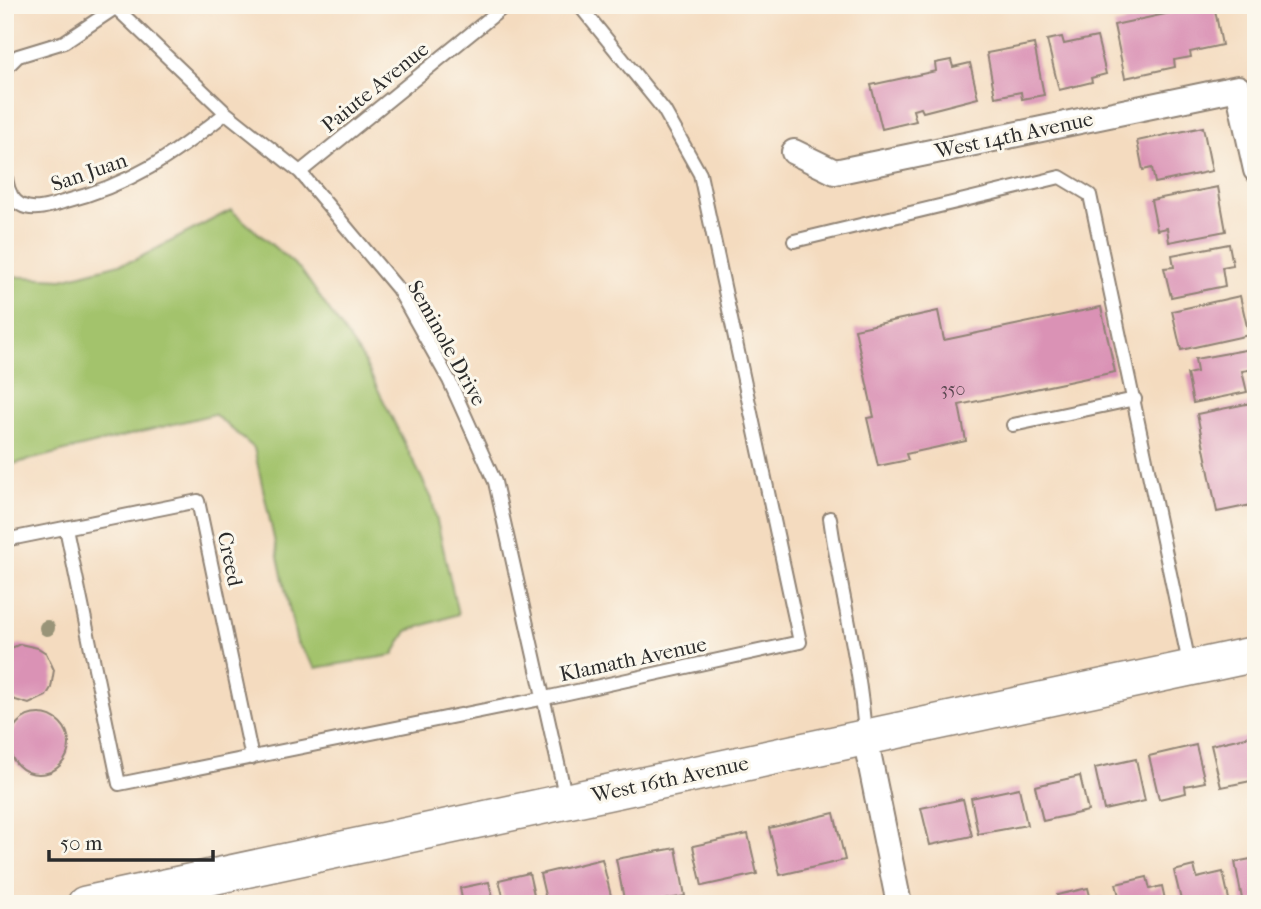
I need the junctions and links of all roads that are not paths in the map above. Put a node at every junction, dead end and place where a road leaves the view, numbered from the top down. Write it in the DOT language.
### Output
graph roads {
  1 [pos="506,5"];
  2 [pos="579,5"];
  3 [pos="114,7"];
  4 [pos="5,69"];
  5 [pos="226,113"];
  6 [pos="5,135"];
  7 [pos="794,152"];
  8 [pos="1256,170"];
  9 [pos="300,172"];
  10 [pos="794,241"];
  11 [pos="1135,399"];
  12 [pos="1013,425"];
  13 [pos="830,518"];
  14 [pos="66,528"];
  15 [pos="5,540"];
  16 [pos="1256,654"];
  17 [pos="1190,668"];
  18 [pos="545,698"];
  19 [pos="865,737"];
  20 [pos="252,758"];
  21 [pos="566,802"];
  22 [pos="177,894"];
  23 [pos="85,904"];
  24 [pos="899,904"];
  1 -- 9 [label="lane, Paiute Avenue"];
  2 -- 18 [label="lane, Klamath Avenue"];
  3 -- 4 [label="lane"];
  3 -- 5 [label="lane, Seminole Drive"];
  5 -- 6 [label="lane, San Juan"];
  5 -- 9 [label="lane, Seminole Drive"];
  7 -- 8 [label="street, West 14th Avenue"];
  9 -- 18 [label="lane, Seminole Drive"];
  10 -- 11 [label="lane"];
  11 -- 12 [label="lane"];
  11 -- 17 [label="lane"];
  13 -- 19 [label="lane"];
  14 -- 15 [label="lane"];
  14 -- 20 [label="lane, Klamath Avenue"];
  14 -- 20 [label="lane, Creed"];
  16 -- 17 [label="street, West 16th Avenue"];
  17 -- 19 [label="street, West 16th Avenue"];
  18 -- 20 [label="lane, Klamath Avenue"];
  18 -- 21 [label="lane, Seminole Drive"];
  19 -- 21 [label="street, West 16th Avenue"];
  19 -- 24 [label="street"];
  21 -- 22 [label="street, West 16th Avenue"];
  22 -- 23 [label="street, West 16th Avenue"];
}
